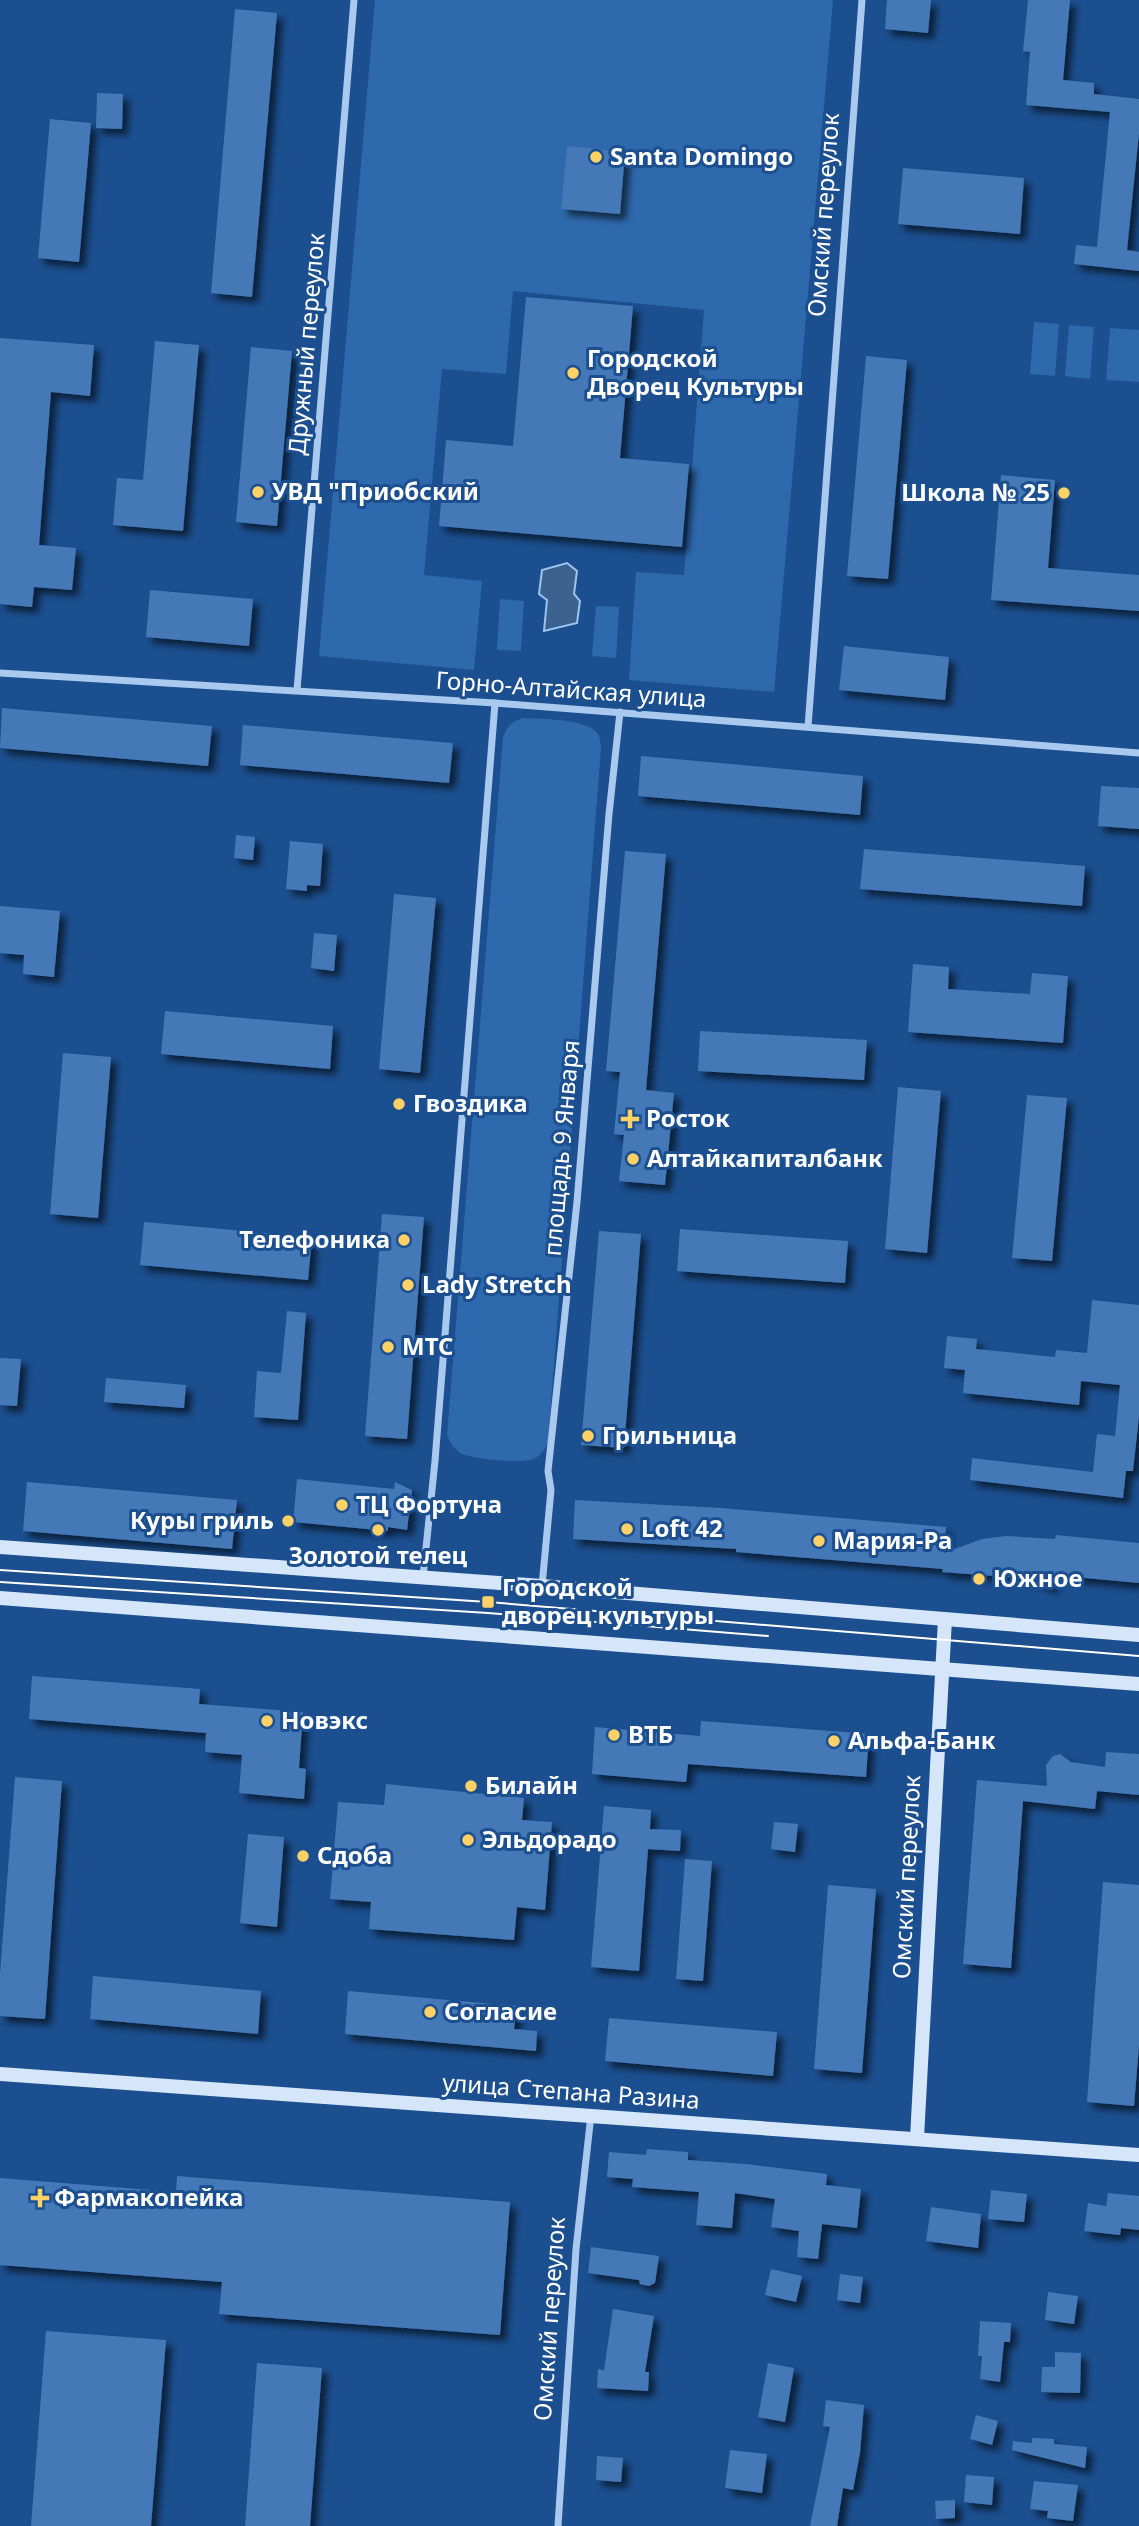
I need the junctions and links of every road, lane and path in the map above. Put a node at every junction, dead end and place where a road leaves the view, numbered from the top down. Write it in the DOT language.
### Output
graph roads {
  1 [pos="354,0"];
  2 [pos="862,0"];
  3 [pos="0,673"];
  4 [pos="297,690"];
  5 [pos="495,703"];
  6 [pos="620,712"];
  7 [pos="808,727"];
  8 [pos="1139,753"];
  9 [pos="0,1547"];
  10 [pos="423,1577"];
  11 [pos="542,1586"];
  12 [pos="0,1598"];
  13 [pos="945,1619"];
  14 [pos="1139,1634"];
  15 [pos="943,1669"];
  16 [pos="1139,1684"];
  17 [pos="0,2074"];
  18 [pos="591,2115"];
  19 [pos="917,2138"];
  20 [pos="1139,2155"];
  21 [pos="558,2526"];
  1 -- 4 [label="street, Дружный переулок"];
  2 -- 7 [label="street, Омский переулок"];
  3 -- 4 [label="street, Горно-Алтайская улица"];
  4 -- 5 [label="street, Горно-Алтайская улица"];
  5 -- 6 [label="street, Горно-Алтайская улица"];
  5 -- 10 [label="street"];
  6 -- 7 [label="street, Горно-Алтайская улица"];
  6 -- 11 [label="street, площадь 9 Января"];
  7 -- 8 [label="street, Горно-Алтайская улица"];
  9 -- 10 [label="main road"];
  10 -- 11 [label="main road"];
  11 -- 13 [label="main road"];
  12 -- 15 [label="main road"];
  13 -- 14 [label="main road"];
  13 -- 15 [label="main road, Омский переулок"];
  15 -- 16 [label="main road"];
  15 -- 19 [label="main road, Омский переулок"];
  17 -- 18 [label="main road, улица Степана Разина"];
  18 -- 19 [label="main road, улица Степана Разина"];
  18 -- 21 [label="street, Омский переулок"];
  19 -- 20 [label="main road, улица Степана Разина"];
}
